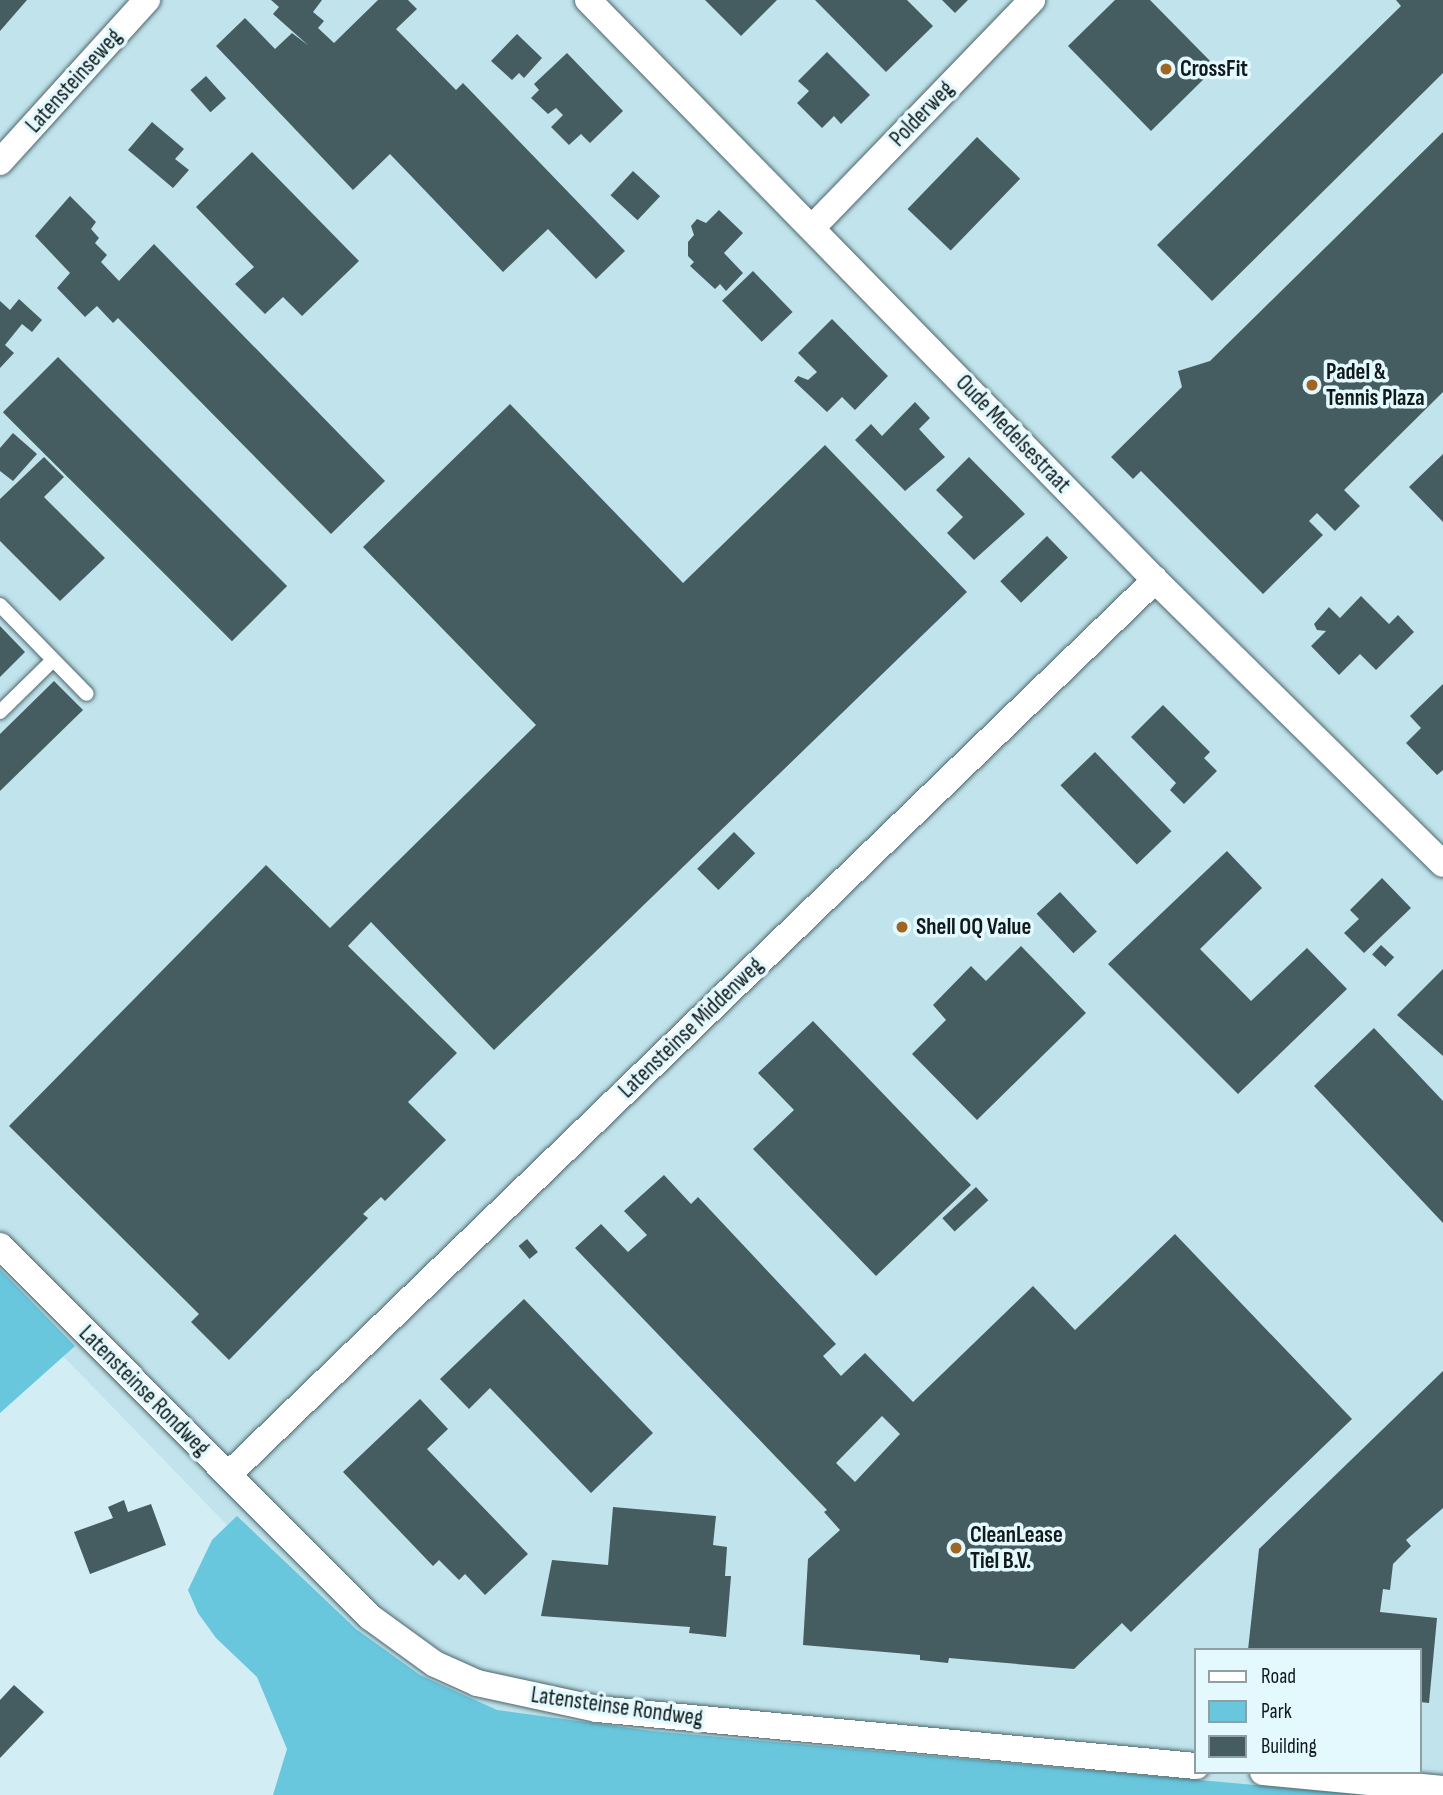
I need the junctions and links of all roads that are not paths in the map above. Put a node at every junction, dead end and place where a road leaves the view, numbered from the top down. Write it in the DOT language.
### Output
graph roads {
  1 [pos="147,0"];
  2 [pos="587,0"];
  3 [pos="1032,0"];
  4 [pos="0,162"];
  5 [pos="812,228"];
  6 [pos="1155,580"];
  7 [pos="0,606"];
  8 [pos="54,660"];
  9 [pos="87,694"];
  10 [pos="0,712"];
  11 [pos="1443,864"];
  12 [pos="0,1246"];
  13 [pos="228,1475"];
  14 [pos="1194,1766"];
  15 [pos="1284,1774"];
  16 [pos="1443,1789"];
  1 -- 4 [label="street, Latensteinseweg"];
  2 -- 5 [label="street, Oude Medelsestraat"];
  3 -- 5 [label="street, Polderweg"];
  5 -- 6 [label="street, Oude Medelsestraat"];
  6 -- 11 [label="street, Oude Medelsestraat"];
  6 -- 13 [label="street, Latensteinse Middenweg"];
  7 -- 8 [label="lane"];
  8 -- 9 [label="lane"];
  8 -- 10 [label="lane"];
  12 -- 13 [label="street, Latensteinse Rondweg"];
  13 -- 14 [label="street, Latensteinse Rondweg"];
  15 -- 16 [label="street"];
}
